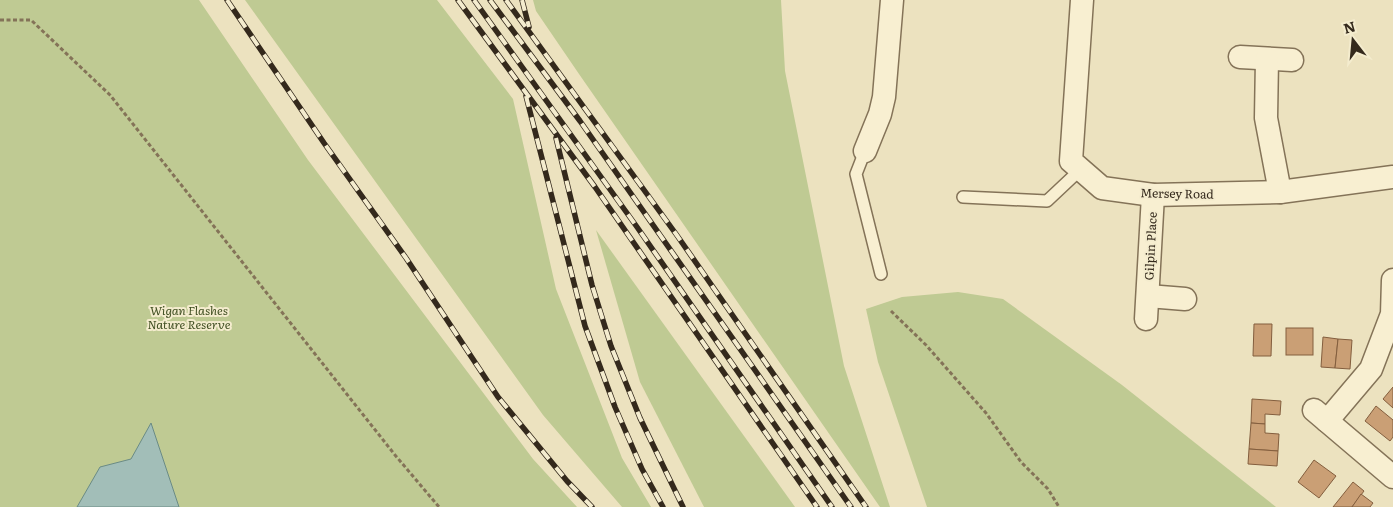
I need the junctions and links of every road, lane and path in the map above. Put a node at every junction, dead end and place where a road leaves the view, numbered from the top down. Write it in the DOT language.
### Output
graph roads {
  1 [pos="892,0"];
  2 [pos="1082,0"];
  3 [pos="0,20"];
  4 [pos="1240,57"];
  5 [pos="1267,59"];
  6 [pos="1292,60"];
  7 [pos="865,151"];
  8 [pos="1081,169"];
  9 [pos="1393,177"];
  10 [pos="1280,192"];
  11 [pos="1153,195"];
  12 [pos="962,197"];
  13 [pos="881,274"];
  14 [pos="1393,280"];
  15 [pos="1148,296"];
  16 [pos="1185,299"];
  17 [pos="890,311"];
  18 [pos="1146,319"];
  19 [pos="1393,476"];
  20 [pos="439,507"];
  21 [pos="1059,507"];
  1 -- 7 [label="street"];
  2 -- 8 [label="street, Mersey Road"];
  3 -- 20 [label="path"];
  4 -- 5 [label="street"];
  5 -- 6 [label="street"];
  5 -- 10 [label="street"];
  7 -- 13 [label="lane"];
  8 -- 11 [label="street, Mersey Road"];
  8 -- 12 [label="lane"];
  9 -- 10 [label="street, Mersey Road"];
  10 -- 11 [label="street, Mersey Road"];
  11 -- 15 [label="street, Gilpin Place"];
  14 -- 19 [label="street"];
  15 -- 16 [label="street, Gilpin Place"];
  15 -- 18 [label="street, Gilpin Place"];
  17 -- 21 [label="path"];
}
